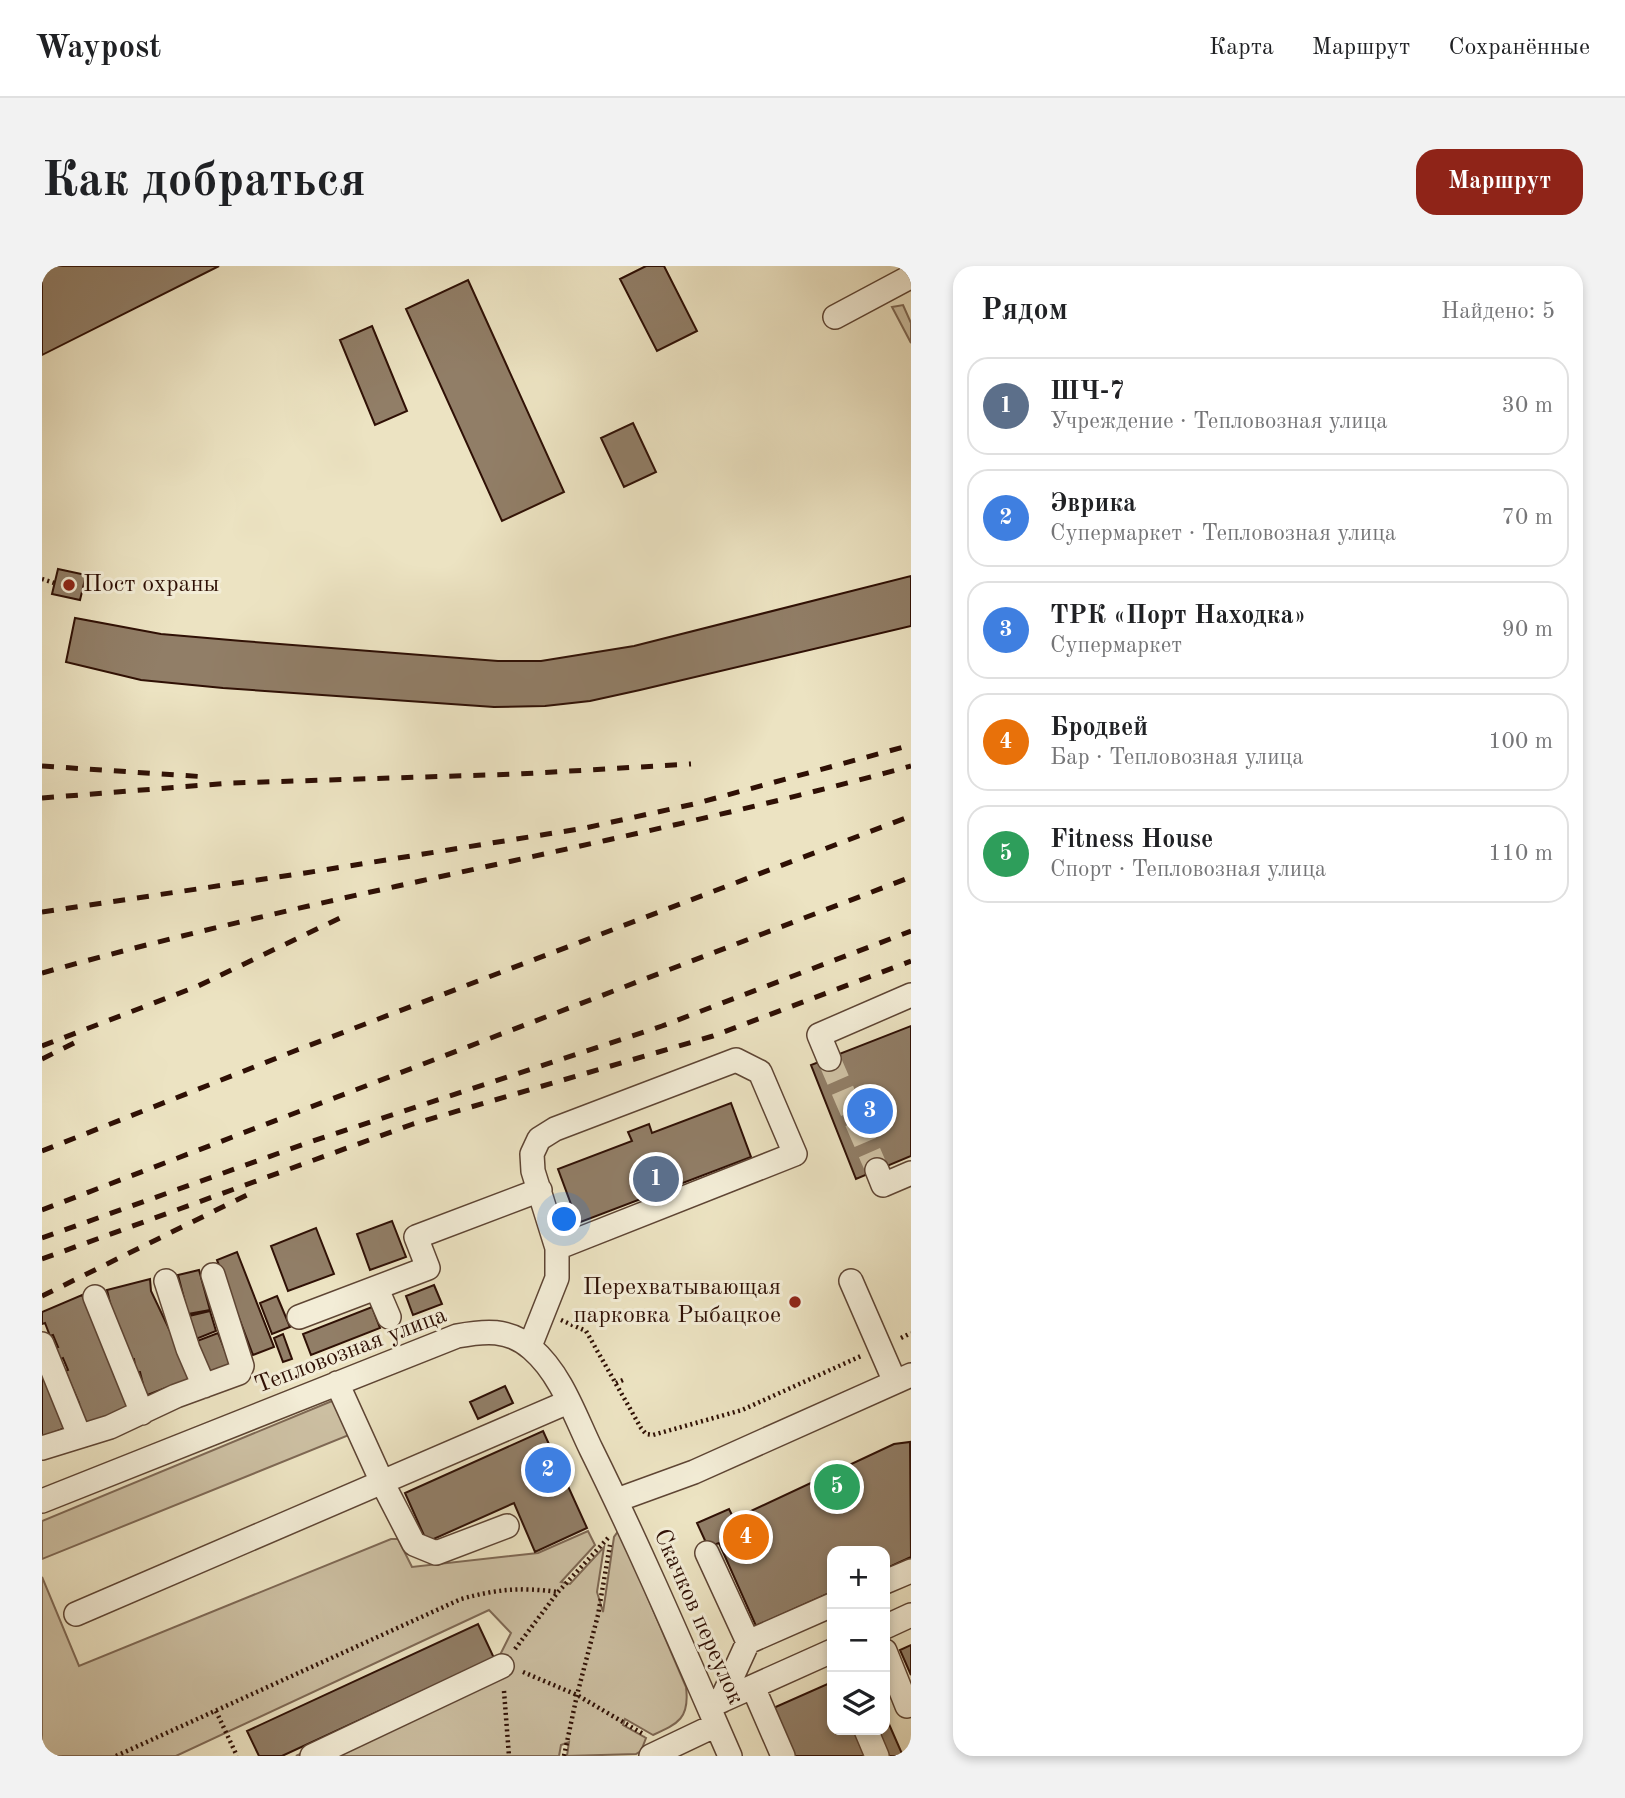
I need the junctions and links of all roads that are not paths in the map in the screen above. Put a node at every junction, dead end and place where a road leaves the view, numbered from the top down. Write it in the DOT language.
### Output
graph roads {
  1 [pos="905,266"];
  2 [pos="911,278"];
  3 [pos="835,317"];
  4 [pos="911,995"];
  5 [pos="829,1059"];
  6 [pos="877,1170"];
  7 [pos="911,1173"];
  8 [pos="540,1190"];
  9 [pos="557,1248"];
  10 [pos="213,1275"];
  11 [pos="166,1281"];
  12 [pos="851,1281"];
  13 [pos="377,1289"];
  14 [pos="95,1297"];
  15 [pos="299,1317"];
  16 [pos="389,1317"];
  17 [pos="42,1344"];
  18 [pos="530,1346"];
  19 [pos="903,1378"];
  20 [pos="337,1383"];
  21 [pos="204,1386"];
  22 [pos="568,1402"];
  23 [pos="142,1413"];
  24 [pos="79,1435"];
  25 [pos="42,1448"];
  26 [pos="382,1482"];
  27 [pos="617,1500"];
  28 [pos="42,1501"];
  29 [pos="507,1526"];
  30 [pos="707,1553"];
  31 [pos="911,1571"];
  32 [pos="890,1580"];
  33 [pos="827,1607"];
  34 [pos="76,1614"];
  35 [pos="911,1615"];
  36 [pos="890,1625"];
  37 [pos="748,1642"];
  38 [pos="827,1654"];
  39 [pos="890,1664"];
  40 [pos="502,1666"];
  41 [pos="753,1687"];
  42 [pos="911,1703"];
  43 [pos="715,1711"];
  44 [pos="868,1735"];
  45 [pos="659,1752"];
  46 [pos="312,1756"];
  47 [pos="730,1756"];
  48 [pos="783,1756"];
  49 [pos="877,1756"];
  1 -- 2 [label="street"];
  2 -- 3 [label="street"];
  4 -- 5 [label="street"];
  6 -- 7 [label="street"];
  8 -- 9 [label="street"];
  8 -- 9 [label="street"];
  8 -- 13 [label="street"];
  9 -- 18 [label="street"];
  10 -- 21 [label="street"];
  11 -- 21 [label="street"];
  12 -- 19 [label="street"];
  13 -- 15 [label="street"];
  13 -- 16 [label="street"];
  14 -- 23 [label="street"];
  17 -- 24 [label="street"];
  18 -- 20 [label="street, Тепловозная улица"];
  18 -- 22 [label="street, Тепловозная улица"];
  19 -- 27 [label="street"];
  20 -- 26 [label="street"];
  20 -- 28 [label="street, Тепловозная улица"];
  21 -- 23 [label="street"];
  22 -- 26 [label="street"];
  22 -- 27 [label="street, Тепловозная улица"];
  23 -- 24 [label="street"];
  24 -- 25 [label="street"];
  26 -- 29 [label="street"];
  26 -- 34 [label="street"];
  27 -- 43 [label="street, Скачков переулок"];
  30 -- 37 [label="street"];
  31 -- 32 [label="street"];
  33 -- 37 [label="street"];
  35 -- 36 [label="street"];
  37 -- 43 [label="street"];
  38 -- 41 [label="street"];
  39 -- 42 [label="street"];
  40 -- 46 [label="street"];
  41 -- 43 [label="street"];
  41 -- 48 [label="street"];
  43 -- 45 [label="street"];
  43 -- 47 [label="street, Скачков переулок"];
  44 -- 49 [label="street"];
}
